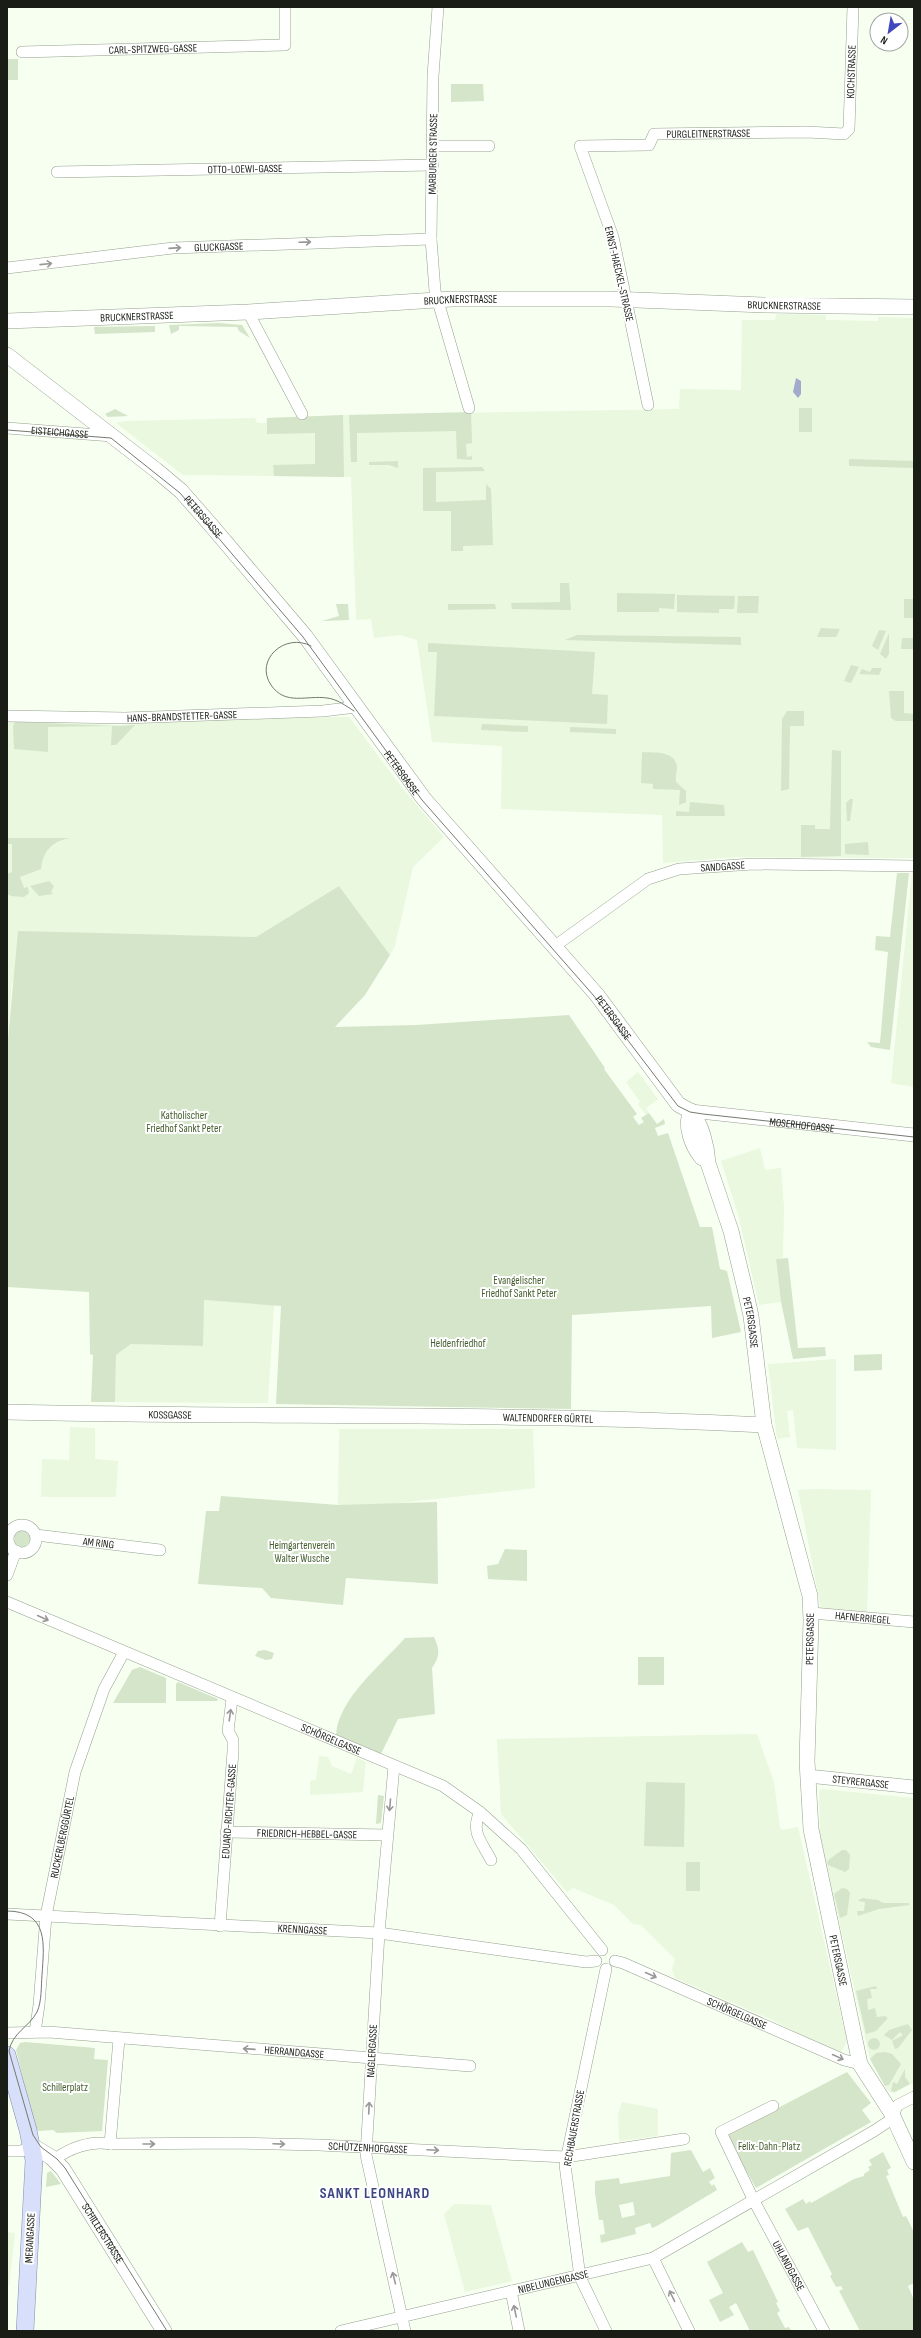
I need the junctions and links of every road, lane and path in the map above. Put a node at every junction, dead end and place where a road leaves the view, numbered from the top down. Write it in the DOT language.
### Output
graph roads {
  1 [pos="284,7"];
  2 [pos="438,7"];
  3 [pos="853,7"];
  4 [pos="22,52"];
  5 [pos="844,134"];
  6 [pos="434,146"];
  7 [pos="489,146"];
  8 [pos="580,146"];
  9 [pos="433,165"];
  10 [pos="57,172"];
  11 [pos="431,239"];
  12 [pos="7,268"];
  13 [pos="627,299"];
  14 [pos="437,300"];
  15 [pos="914,307"];
  16 [pos="248,312"];
  17 [pos="7,320"];
  18 [pos="7,355"];
  19 [pos="648,405"];
  20 [pos="469,408"];
  21 [pos="302,414"];
  22 [pos="7,428"];
  23 [pos="112,436"];
  24 [pos="356,707"];
  25 [pos="7,716"];
  26 [pos="914,866"];
  27 [pos="555,946"];
  28 [pos="691,1111"];
  29 [pos="914,1135"];
  30 [pos="7,1412"];
  31 [pos="333,1416"];
  32 [pos="764,1425"];
  33 [pos="36,1535"];
  34 [pos="160,1550"];
  35 [pos="16,1551"];
  36 [pos="7,1576"];
  37 [pos="7,1602"];
  38 [pos="812,1613"];
  39 [pos="914,1622"];
  40 [pos="124,1652"];
  41 [pos="232,1699"];
  42 [pos="394,1766"];
  43 [pos="808,1776"];
  44 [pos="914,1787"];
  45 [pos="480,1812"];
  46 [pos="226,1832"];
  47 [pos="387,1835"];
  48 [pos="492,1860"];
  49 [pos="7,1914"];
  50 [pos="46,1916"];
  51 [pos="220,1926"];
  52 [pos="379,1933"];
  53 [pos="602,1950"];
  54 [pos="615,1961"];
  55 [pos="596,1962"];
  56 [pos="606,1969"];
  57 [pos="35,2032"];
  58 [pos="7,2034"];
  59 [pos="119,2039"];
  60 [pos="7,2055"];
  61 [pos="372,2058"];
  62 [pos="860,2064"];
  63 [pos="470,2066"];
  64 [pos="914,2097"];
  65 [pos="773,2106"];
  66 [pos="892,2114"];
  67 [pos="684,2139"];
  68 [pos="110,2144"];
  69 [pos="31,2145"];
  70 [pos="366,2147"];
  71 [pos="7,2151"];
  72 [pos="566,2157"];
  73 [pos="54,2160"];
  74 [pos="914,2162"];
  75 [pos="754,2201"];
  76 [pos="653,2258"];
  77 [pos="580,2276"];
  78 [pos="511,2291"];
  79 [pos="403,2316"];
  80 [pos="25,2331"];
  81 [pos="164,2331"];
  82 [pos="341,2331"];
  83 [pos="405,2331"];
  84 [pos="519,2331"];
  85 [pos="606,2331"];
  86 [pos="689,2331"];
  87 [pos="824,2331"];
  1 -- 4 [label="street, CARL-SPITZWEG-GASSE"];
  2 -- 6 [label="street, MARBURGER STRASSE"];
  3 -- 5 [label="street, KOCHSTRASSE"];
  5 -- 8 [label="street, PURGLEITNERSTRASSE"];
  6 -- 7 [label="street"];
  6 -- 9 [label="street, MARBURGER STRASSE"];
  8 -- 13 [label="street, ERNST-HAECKEL-STRASSE"];
  9 -- 10 [label="street, OTTO-LOEWI-GASSE"];
  9 -- 11 [label="street, MARBURGER STRASSE"];
  12 -- 11 [label="street, GLUCKGASSE, one-way"];
  11 -- 14 [label="street, MARBURGER STRASSE"];
  13 -- 14 [label="main road, BRUCKNERSTRASSE"];
  13 -- 15 [label="main road, BRUCKNERSTRASSE"];
  13 -- 19 [label="street, ERNST-HAECKEL-STRASSE"];
  14 -- 16 [label="main road, BRUCKNERSTRASSE"];
  14 -- 20 [label="street, MARBURGER STRASSE"];
  16 -- 17 [label="main road, BRUCKNERSTRASSE"];
  16 -- 21 [label="street"];
  18 -- 23 [label="main road, PETERSGASSE"];
  22 -- 23 [label="street, EISTEICHGASSE"];
  23 -- 24 [label="main road, PETERSGASSE"];
  24 -- 25 [label="street, HANS-BRANDSTETTER-GASSE"];
  24 -- 27 [label="main road, PETERSGASSE"];
  26 -- 27 [label="street, SANDGASSE"];
  27 -- 28 [label="main road, PETERSGASSE"];
  28 -- 29 [label="street, MOSERHOFGASSE"];
  28 -- 32 [label="main road, PETERSGASSE"];
  30 -- 31 [label="main road, KOSSGASSE"];
  31 -- 32 [label="main road, WALTENDORFER GÜRTEL"];
  32 -- 38 [label="main road, PETERSGASSE"];
  33 -- 34 [label="street, AM RING"];
  33 -- 35 [label="street"];
  33 -- 35 [label="street, AM RING"];
  35 -- 36 [label="street"];
  37 -- 40 [label="street, SCHÖRGELGASSE, one-way"];
  38 -- 39 [label="street, HAFNERRIEGEL"];
  38 -- 43 [label="main road, PETERSGASSE"];
  40 -- 41 [label="street, SCHÖRGELGASSE"];
  40 -- 50 [label="street, RUCKERLBERGGÜRTEL"];
  41 -- 42 [label="street, SCHÖRGELGASSE"];
  46 -- 41 [label="street, EDUARD-RICHTER-GASSE, one-way"];
  42 -- 45 [label="street, SCHÖRGELGASSE"];
  42 -- 47 [label="street, NAGLERGASSE, one-way"];
  43 -- 44 [label="street, STEYRERGASSE"];
  43 -- 62 [label="main road, PETERSGASSE"];
  45 -- 48 [label="street"];
  45 -- 53 [label="street, SCHÖRGELGASSE"];
  46 -- 47 [label="street, FRIEDRICH-HEBBEL-GASSE"];
  46 -- 51 [label="street, EDUARD-RICHTER-GASSE"];
  47 -- 52 [label="street, NAGLERGASSE"];
  49 -- 50 [label="street, KRENNGASSE"];
  50 -- 51 [label="street, KRENNGASSE"];
  50 -- 57 [label="street, RUCKERLBERGGÜRTEL"];
  51 -- 52 [label="street, KRENNGASSE"];
  52 -- 55 [label="street, KRENNGASSE"];
  52 -- 61 [label="street, NAGLERGASSE"];
  53 -- 54 [label="street"];
  53 -- 55 [label="street"];
  54 -- 56 [label="street"];
  54 -- 62 [label="street, SCHÖRGELGASSE, one-way"];
  55 -- 56 [label="street"];
  56 -- 72 [label="street, RECHBAUERSTRASSE"];
  57 -- 58 [label="street"];
  57 -- 59 [label="street"];
  61 -- 59 [label="street, HERRANDGASSE, one-way"];
  59 -- 68 [label="street"];
  60 -- 69 [label="main road"];
  61 -- 63 [label="street, HERRANDGASSE"];
  70 -- 61 [label="street, NAGLERGASSE, one-way"];
  62 -- 66 [label="main road, PETERSGASSE"];
  64 -- 66 [label="street"];
  65 -- 75 [label="street"];
  66 -- 74 [label="main road, PETERSGASSE"];
  66 -- 75 [label="street"];
  67 -- 72 [label="street, SCHÜTZENHOFGASSE"];
  68 -- 70 [label="street, SCHÜTZENHOFGASSE, one-way"];
  68 -- 73 [label="street, SCHÜTZENHOFGASSE"];
  69 -- 71 [label="street"];
  69 -- 73 [label="main road, SCHILLERSTRASSE"];
  69 -- 80 [label="main road, MERANGASSE"];
  70 -- 72 [label="street, SCHÜTZENHOFGASSE, one-way"];
  79 -- 70 [label="street, NAGLERGASSE, one-way"];
  72 -- 77 [label="street, RECHBAUERSTRASSE"];
  73 -- 81 [label="main road, SCHILLERSTRASSE"];
  75 -- 76 [label="street, NIBELUNGENGASSE"];
  75 -- 87 [label="street, UHLANDGASSE"];
  76 -- 77 [label="street, NIBELUNGENGASSE"];
  86 -- 76 [label="street, one-way"];
  77 -- 78 [label="street, NIBELUNGENGASSE"];
  77 -- 85 [label="street, RECHBAUERSTRASSE"];
  78 -- 79 [label="street, NIBELUNGENGASSE"];
  84 -- 78 [label="street, one-way"];
  79 -- 82 [label="street, NIBELUNGENGASSE"];
  79 -- 83 [label="street, NAGLERGASSE"];
}
